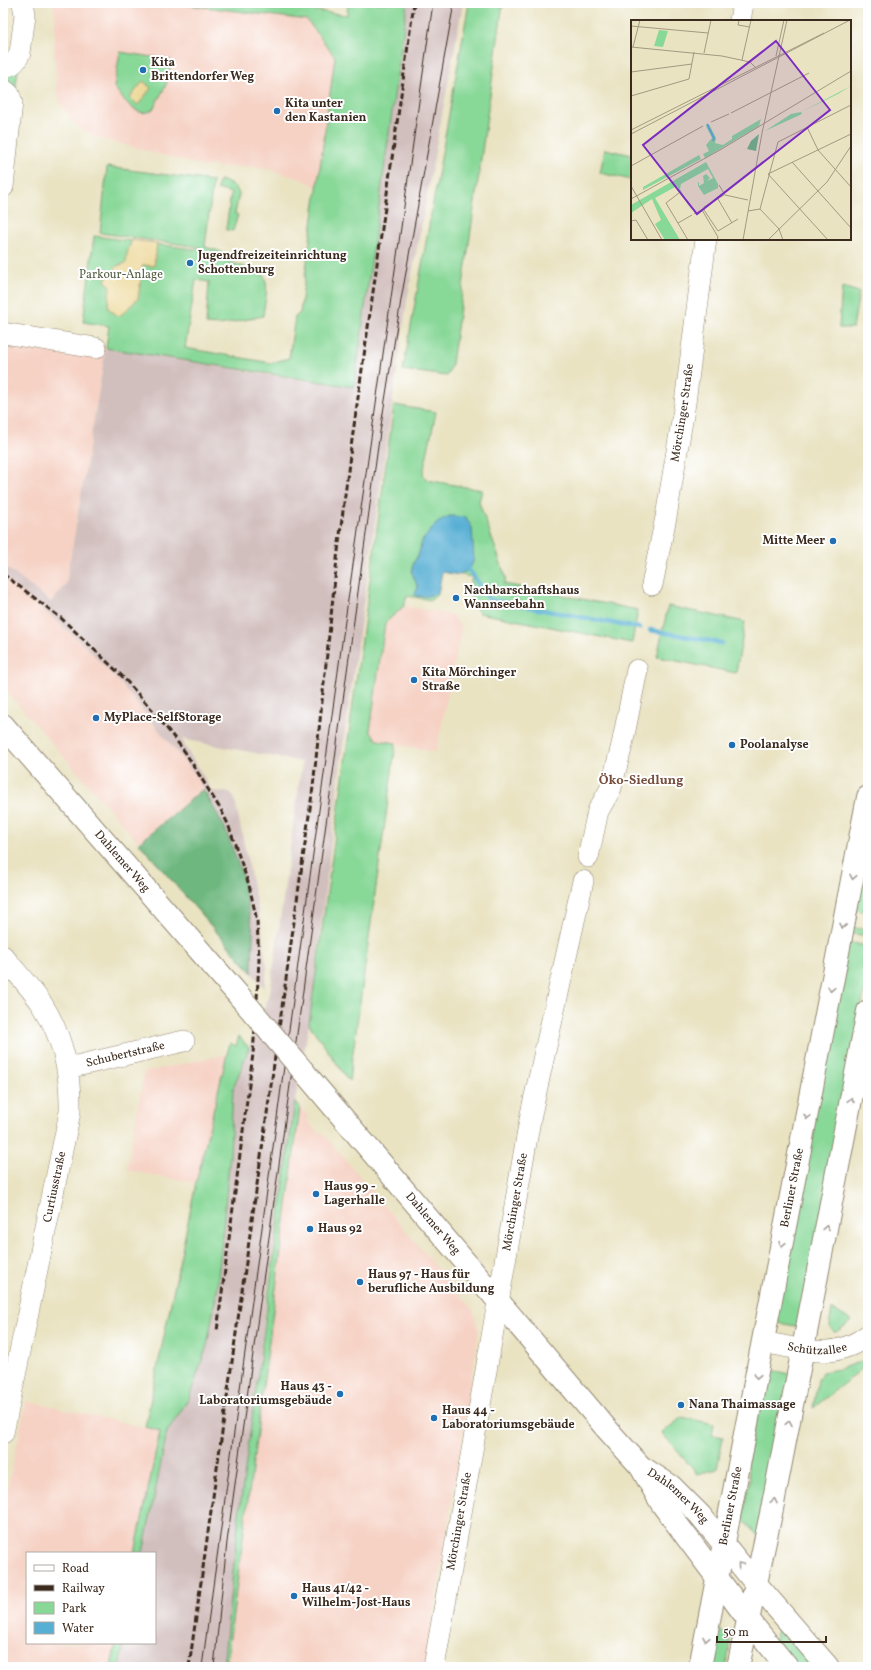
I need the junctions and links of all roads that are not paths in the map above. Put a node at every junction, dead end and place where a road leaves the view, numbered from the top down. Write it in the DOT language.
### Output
graph roads {
  1 [pos="23,3"];
  2 [pos="743,3"];
  3 [pos="740,20"];
  4 [pos="3,66"];
  5 [pos="3,89"];
  6 [pos="3,187"];
  7 [pos="706,240"];
  8 [pos="3,333"];
  9 [pos="96,348"];
  10 [pos="652,585"];
  11 [pos="636,670"];
  12 [pos="3,725"];
  13 [pos="868,797"];
  14 [pos="588,857"];
  15 [pos="583,881"];
  16 [pos="3,956"];
  17 [pos="868,1011"];
  18 [pos="184,1041"];
  19 [pos="68,1068"];
  20 [pos="498,1302"];
  21 [pos="868,1335"];
  22 [pos="763,1342"];
  23 [pos="803,1349"];
  24 [pos="8,1384"];
  25 [pos="3,1433"];
  26 [pos="641,1467"];
  27 [pos="724,1545"];
  28 [pos="717,1579"];
  29 [pos="757,1584"];
  30 [pos="748,1619"];
  31 [pos="434,1667"];
  32 [pos="700,1667"];
  33 [pos="738,1667"];
  34 [pos="787,1667"];
  35 [pos="828,1667"];
  1 -- 4 [label="street"];
  2 -- 3 [label="street"];
  5 -- 6 [label="street"];
  7 -- 10 [label="street, Mörchinger Straße"];
  8 -- 9 [label="street"];
  11 -- 14 [label="street"];
  12 -- 20 [label="main road, Dahlemer Weg, bridge"];
  13 -- 22 [label="main road, Berliner Straße, one-way"];
  15 -- 20 [label="street, Mörchinger Straße"];
  16 -- 19 [label="street, Curtiusstraße"];
  23 -- 17 [label="main road, one-way"];
  18 -- 19 [label="street, Schubertstraße"];
  19 -- 24 [label="street, Curtiusstraße"];
  20 -- 26 [label="main road, Dahlemer Weg"];
  20 -- 31 [label="street, Mörchinger Straße"];
  21 -- 23 [label="street, Schützallee"];
  22 -- 23 [label="street, Schützallee"];
  22 -- 27 [label="main road, Berliner Straße, one-way"];
  29 -- 23 [label="main road, one-way"];
  24 -- 25 [label="street, Curtiusstraße"];
  26 -- 27 [label="main road, Dahlemer Weg"];
  26 -- 28 [label="main road, Dahlemer Weg"];
  27 -- 28 [label="main road, Berliner Straße"];
  29 -- 27 [label="main road, Dahlemer Weg, one-way"];
  28 -- 30 [label="main road, Dahlemer Weg"];
  28 -- 32 [label="main road, Berliner Straße, one-way"];
  29 -- 30 [label="main road"];
  29 -- 35 [label="main road, Dahlemer Weg"];
  30 -- 33 [label="main road"];
  30 -- 34 [label="main road, Dahlemer Weg"];
}
